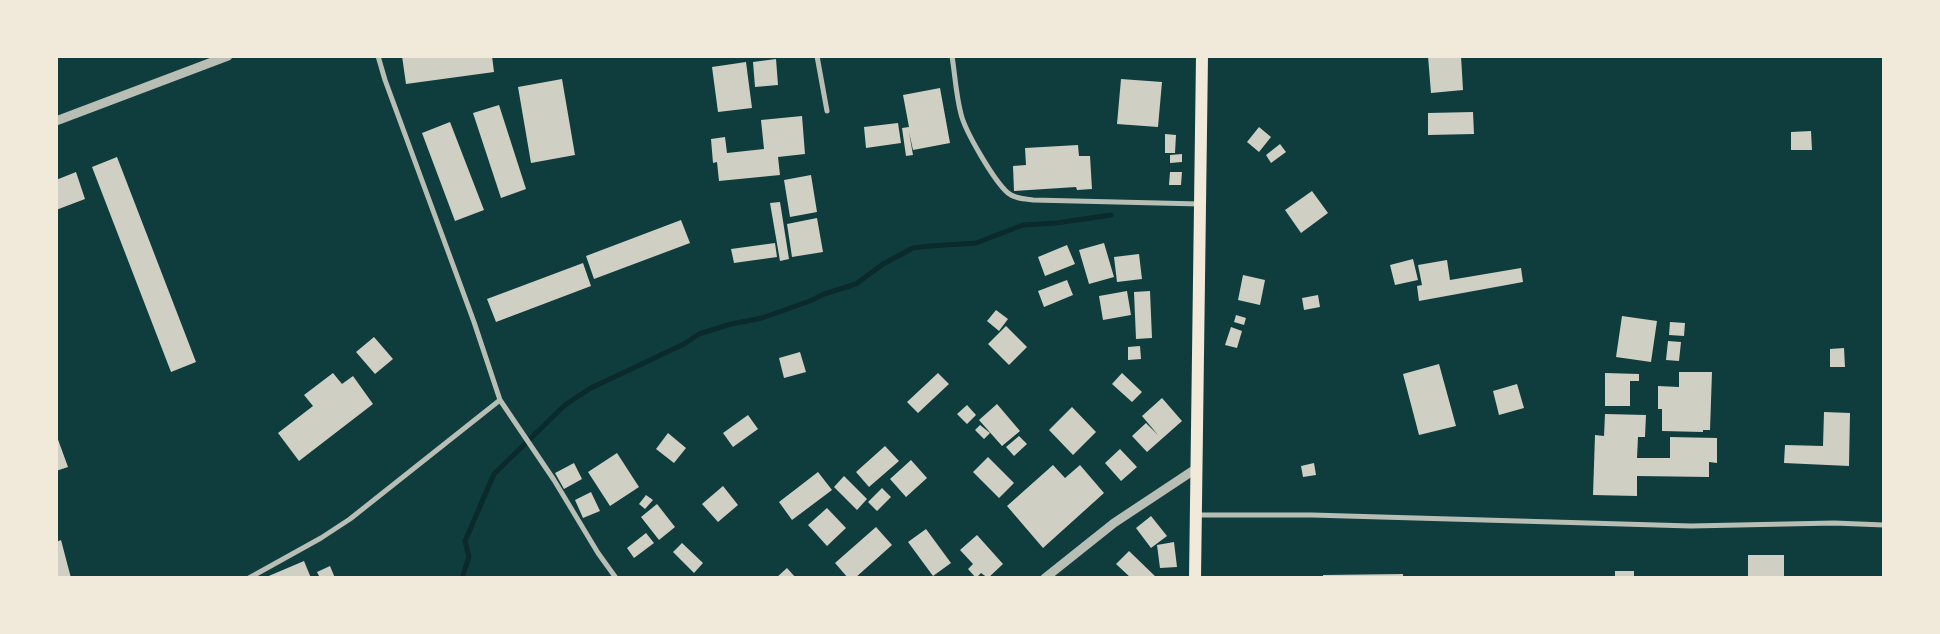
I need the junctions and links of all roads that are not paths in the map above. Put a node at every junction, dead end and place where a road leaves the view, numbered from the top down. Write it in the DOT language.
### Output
graph roads {
  1 [pos="228,56"];
  2 [pos="378,56"];
  3 [pos="817,56"];
  4 [pos="952,56"];
  5 [pos="1202,56"];
  6 [pos="827,111"];
  7 [pos="56,121"];
  8 [pos="1200,204"];
  9 [pos="500,400"];
  10 [pos="1196,468"];
  11 [pos="1196,516"];
  12 [pos="1884,525"];
  13 [pos="249,578"];
  14 [pos="616,578"];
  15 [pos="1045,578"];
  16 [pos="1195,578"];
  1 -- 7 [label="street"];
  2 -- 9 [label="street"];
  3 -- 6 [label="street"];
  4 -- 8 [label="street"];
  5 -- 8 [label="main road"];
  8 -- 10 [label="main road"];
  9 -- 13 [label="street"];
  9 -- 14 [label="street"];
  10 -- 11 [label="main road"];
  10 -- 15 [label="street"];
  11 -- 12 [label="street"];
  11 -- 16 [label="main road"];
}
